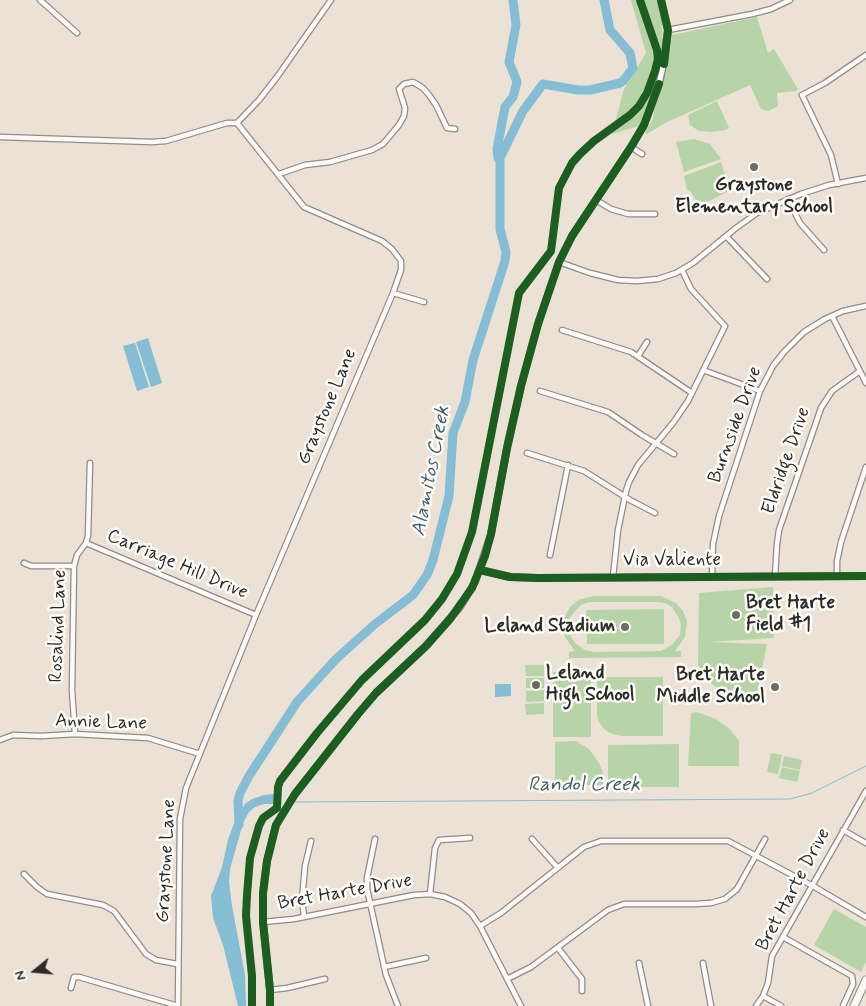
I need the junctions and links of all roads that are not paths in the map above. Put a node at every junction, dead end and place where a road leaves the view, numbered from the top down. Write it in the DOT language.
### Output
graph roads {
  1 [pos="40,0"];
  2 [pos="331,0"];
  3 [pos="661,0"];
  4 [pos="790,0"];
  5 [pos="668,30"];
  6 [pos="77,33"];
  7 [pos="866,55"];
  8 [pos="237,123"];
  9 [pos="454,129"];
  10 [pos="0,137"];
  11 [pos="631,147"];
  12 [pos="642,154"];
  13 [pos="279,174"];
  14 [pos="866,178"];
  15 [pos="838,184"];
  16 [pos="788,199"];
  17 [pos="596,200"];
  18 [pos="655,214"];
  19 [pos="726,236"];
  20 [pos="824,250"];
  21 [pos="559,262"];
  22 [pos="682,270"];
  23 [pos="767,279"];
  24 [pos="393,293"];
  25 [pos="424,302"];
  26 [pos="866,306"];
  27 [pos="832,316"];
  28 [pos="562,330"];
  29 [pos="647,342"];
  30 [pos="638,356"];
  31 [pos="703,370"];
  32 [pos="860,371"];
  33 [pos="866,383"];
  34 [pos="540,391"];
  35 [pos="760,391"];
  36 [pos="692,393"];
  37 [pos="656,442"];
  38 [pos="527,453"];
  39 [pos="674,454"];
  40 [pos="90,463"];
  41 [pos="568,466"];
  42 [pos="866,467"];
  43 [pos="625,497"];
  44 [pos="655,513"];
  45 [pos="86,543"];
  46 [pos="550,555"];
  47 [pos="24,563"];
  48 [pos="74,566"];
  49 [pos="480,570"];
  50 [pos="775,576"];
  51 [pos="837,576"];
  52 [pos="866,576"];
  53 [pos="613,577"];
  54 [pos="712,577"];
  55 [pos="256,615"];
  56 [pos="74,734"];
  57 [pos="0,740"];
  58 [pos="200,754"];
  59 [pos="866,791"];
  60 [pos="843,830"];
  61 [pos="470,838"];
  62 [pos="532,838"];
  63 [pos="375,839"];
  64 [pos="765,839"];
  65 [pos="311,841"];
  66 [pos="866,843"];
  67 [pos="757,856"];
  68 [pos="558,868"];
  69 [pos="24,874"];
  70 [pos="813,886"];
  71 [pos="430,894"];
  72 [pos="370,904"];
  73 [pos="304,916"];
  74 [pos="866,917"];
  75 [pos="264,922"];
  76 [pos="480,926"];
  77 [pos="783,937"];
  78 [pos="558,948"];
  79 [pos="426,958"];
  80 [pos="639,963"];
  81 [pos="703,963"];
  82 [pos="177,964"];
  83 [pos="384,967"];
  84 [pos="325,979"];
  85 [pos="507,979"];
  86 [pos="866,980"];
  87 [pos="71,988"];
  88 [pos="270,990"];
  89 [pos="582,991"];
  90 [pos="764,996"];
  91 [pos="178,1006"];
  92 [pos="270,1006"];
  93 [pos="398,1006"];
  94 [pos="521,1006"];
  95 [pos="648,1006"];
  96 [pos="711,1006"];
  97 [pos="756,1006"];
  98 [pos="781,1006"];
  99 [pos="843,1006"];
  100 [pos="854,1006"];
  1 -- 6 [label="street"];
  2 -- 8 [label="street"];
  3 -- 5 [label="street"];
  4 -- 5 [label="street"];
  5 -- 11 [label="street"];
  7 -- 15 [label="street"];
  8 -- 10 [label="street"];
  8 -- 13 [label="street, Graystone Lane"];
  9 -- 13 [label="street"];
  11 -- 12 [label="street"];
  11 -- 17 [label="street"];
  13 -- 24 [label="street, Graystone Lane"];
  14 -- 15 [label="street"];
  15 -- 16 [label="street"];
  16 -- 19 [label="street"];
  16 -- 20 [label="street"];
  17 -- 18 [label="street"];
  17 -- 21 [label="street"];
  19 -- 22 [label="street"];
  19 -- 23 [label="street"];
  21 -- 22 [label="street"];
  21 -- 49 [label="street"];
  22 -- 31 [label="street"];
  24 -- 25 [label="street"];
  24 -- 55 [label="street, Graystone Lane"];
  26 -- 27 [label="street, Burnside Drive"];
  27 -- 32 [label="street"];
  27 -- 35 [label="street, Burnside Drive"];
  28 -- 30 [label="street"];
  29 -- 30 [label="street"];
  30 -- 36 [label="street"];
  31 -- 35 [label="street"];
  31 -- 36 [label="street"];
  32 -- 33 [label="street"];
  32 -- 50 [label="street, Eldridge Drive"];
  34 -- 37 [label="street"];
  35 -- 54 [label="street, Burnside Drive"];
  36 -- 37 [label="street"];
  37 -- 39 [label="street"];
  37 -- 43 [label="street"];
  38 -- 41 [label="street"];
  40 -- 45 [label="street, Rosalind Lane"];
  41 -- 43 [label="street"];
  41 -- 46 [label="street"];
  42 -- 51 [label="street"];
  43 -- 44 [label="street"];
  43 -- 53 [label="street"];
  45 -- 48 [label="street, Rosalind Lane"];
  45 -- 55 [label="street, Carriage Hill Drive"];
  47 -- 48 [label="street"];
  48 -- 56 [label="street, Rosalind Lane"];
  49 -- 53 [label="street, Via Valiente"];
  49 -- 75 [label="street"];
  50 -- 51 [label="street, Via Valiente"];
  50 -- 54 [label="street, Via Valiente"];
  51 -- 52 [label="street, Via Valiente"];
  53 -- 54 [label="street, Via Valiente"];
  55 -- 58 [label="street, Graystone Lane"];
  56 -- 57 [label="street, Annie Lane"];
  56 -- 58 [label="street, Annie Lane"];
  58 -- 82 [label="street, Graystone Lane"];
  59 -- 60 [label="street, Bret Harte Drive"];
  60 -- 66 [label="street"];
  60 -- 70 [label="street, Bret Harte Drive"];
  61 -- 71 [label="street"];
  62 -- 68 [label="street"];
  63 -- 72 [label="street"];
  64 -- 67 [label="street"];
  65 -- 73 [label="street"];
  67 -- 68 [label="street"];
  67 -- 70 [label="street"];
  67 -- 78 [label="street"];
  68 -- 76 [label="street"];
  69 -- 82 [label="street"];
  70 -- 74 [label="street"];
  70 -- 77 [label="street, Bret Harte Drive"];
  71 -- 72 [label="street, Bret Harte Drive"];
  71 -- 76 [label="street, Bret Harte Drive"];
  72 -- 73 [label="street, Bret Harte Drive"];
  72 -- 83 [label="street"];
  73 -- 75 [label="street, Bret Harte Drive"];
  75 -- 88 [label="street"];
  76 -- 85 [label="street, Bret Harte Drive"];
  77 -- 90 [label="street, Bret Harte Drive"];
  77 -- 99 [label="street"];
  78 -- 85 [label="street"];
  78 -- 89 [label="street"];
  79 -- 83 [label="street"];
  80 -- 95 [label="street"];
  81 -- 96 [label="street"];
  82 -- 91 [label="street, Graystone Lane"];
  83 -- 93 [label="street"];
  84 -- 88 [label="street"];
  85 -- 94 [label="street, Bret Harte Drive"];
  86 -- 100 [label="main road"];
  87 -- 91 [label="street"];
  88 -- 92 [label="street"];
  90 -- 97 [label="street, Bret Harte Drive"];
  90 -- 98 [label="street"];
}
